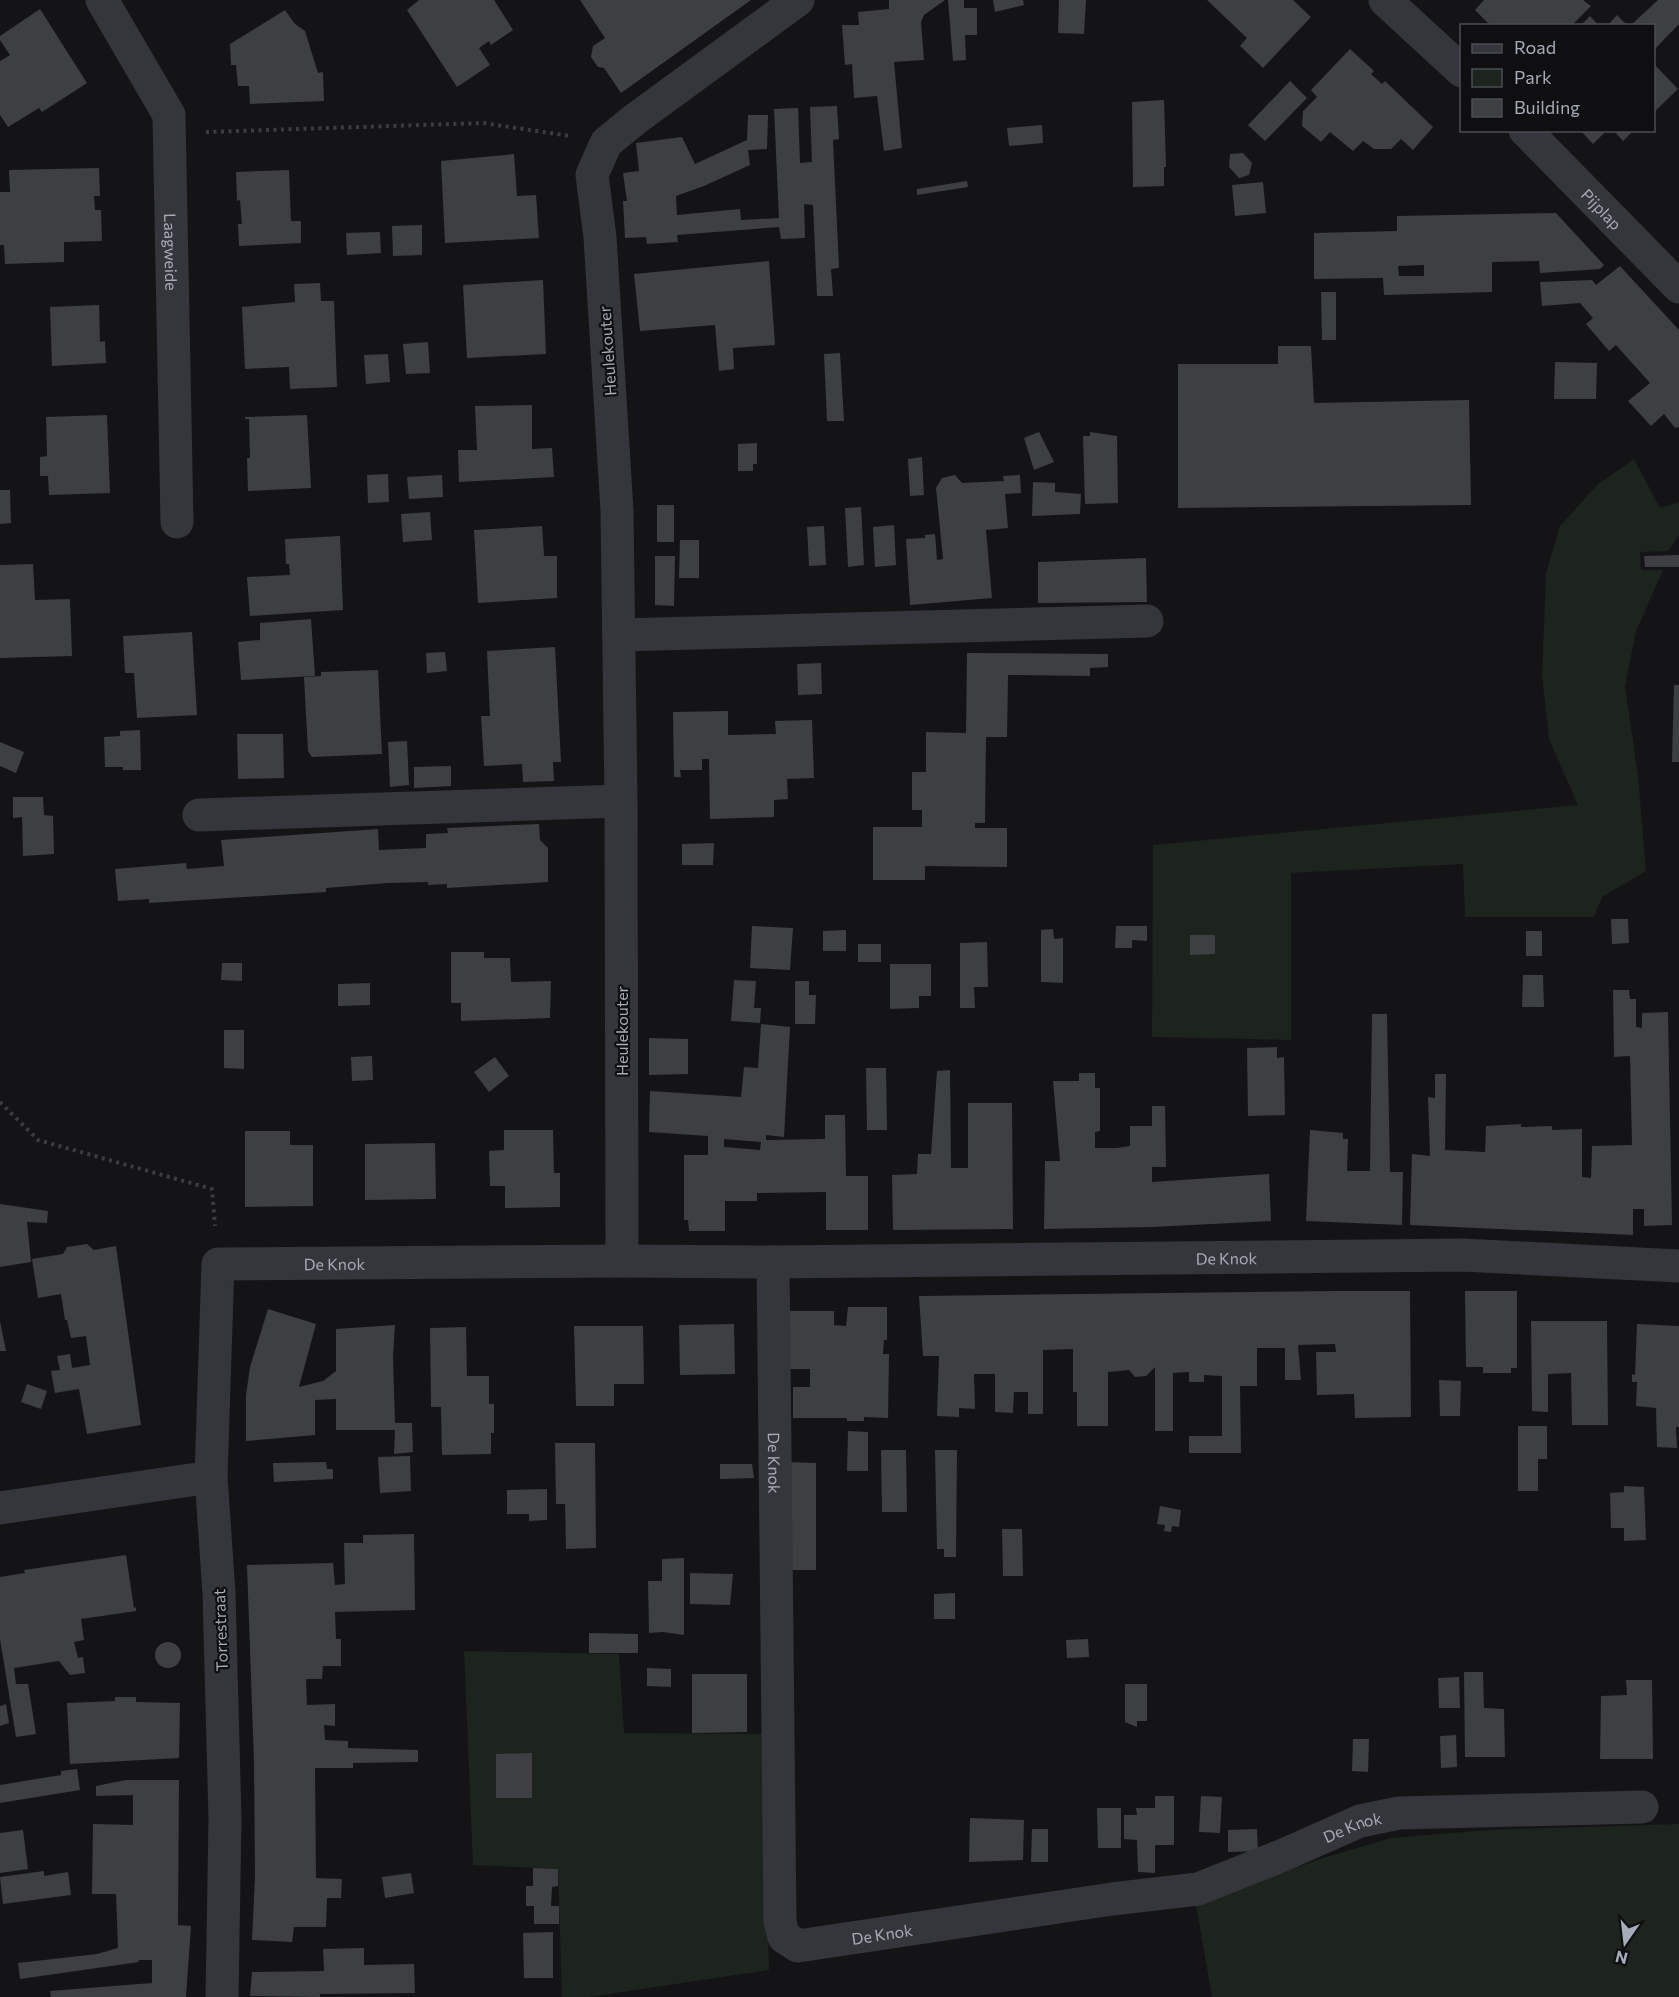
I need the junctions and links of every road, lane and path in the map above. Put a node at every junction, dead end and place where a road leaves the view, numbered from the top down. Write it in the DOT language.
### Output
graph roads {
  1 [pos="102,0"];
  2 [pos="798,0"];
  3 [pos="1385,0"];
  4 [pos="1460,70"];
  5 [pos="1527,132"];
  6 [pos="170,137"];
  7 [pos="600,156"];
  8 [pos="1679,287"];
  9 [pos="177,522"];
  10 [pos="1147,621"];
  11 [pos="619,635"];
  12 [pos="621,801"];
  13 [pos="199,815"];
  14 [pos="0,1102"];
  15 [pos="622,1261"];
  16 [pos="773,1262"];
  17 [pos="218,1264"];
  18 [pos="1679,1266"];
  19 [pos="211,1477"];
  20 [pos="0,1508"];
  21 [pos="1642,1806"];
  22 [pos="222,1997"];
  1 -- 6 [label="street, Laagweide"];
  2 -- 7 [label="street, Heulekouter"];
  3 -- 4 [label="street"];
  5 -- 8 [label="street, Pijplap"];
  6 -- 7 [label="path"];
  6 -- 9 [label="street, Laagweide"];
  7 -- 11 [label="street, Heulekouter"];
  10 -- 11 [label="street"];
  11 -- 12 [label="street, Heulekouter"];
  12 -- 13 [label="street"];
  12 -- 15 [label="street, Heulekouter"];
  14 -- 17 [label="path"];
  15 -- 16 [label="street, De Knok"];
  15 -- 17 [label="street, De Knok"];
  16 -- 18 [label="street, De Knok"];
  16 -- 21 [label="street, De Knok"];
  17 -- 19 [label="street"];
  19 -- 20 [label="street"];
  19 -- 22 [label="street, Torrestraat"];
}
